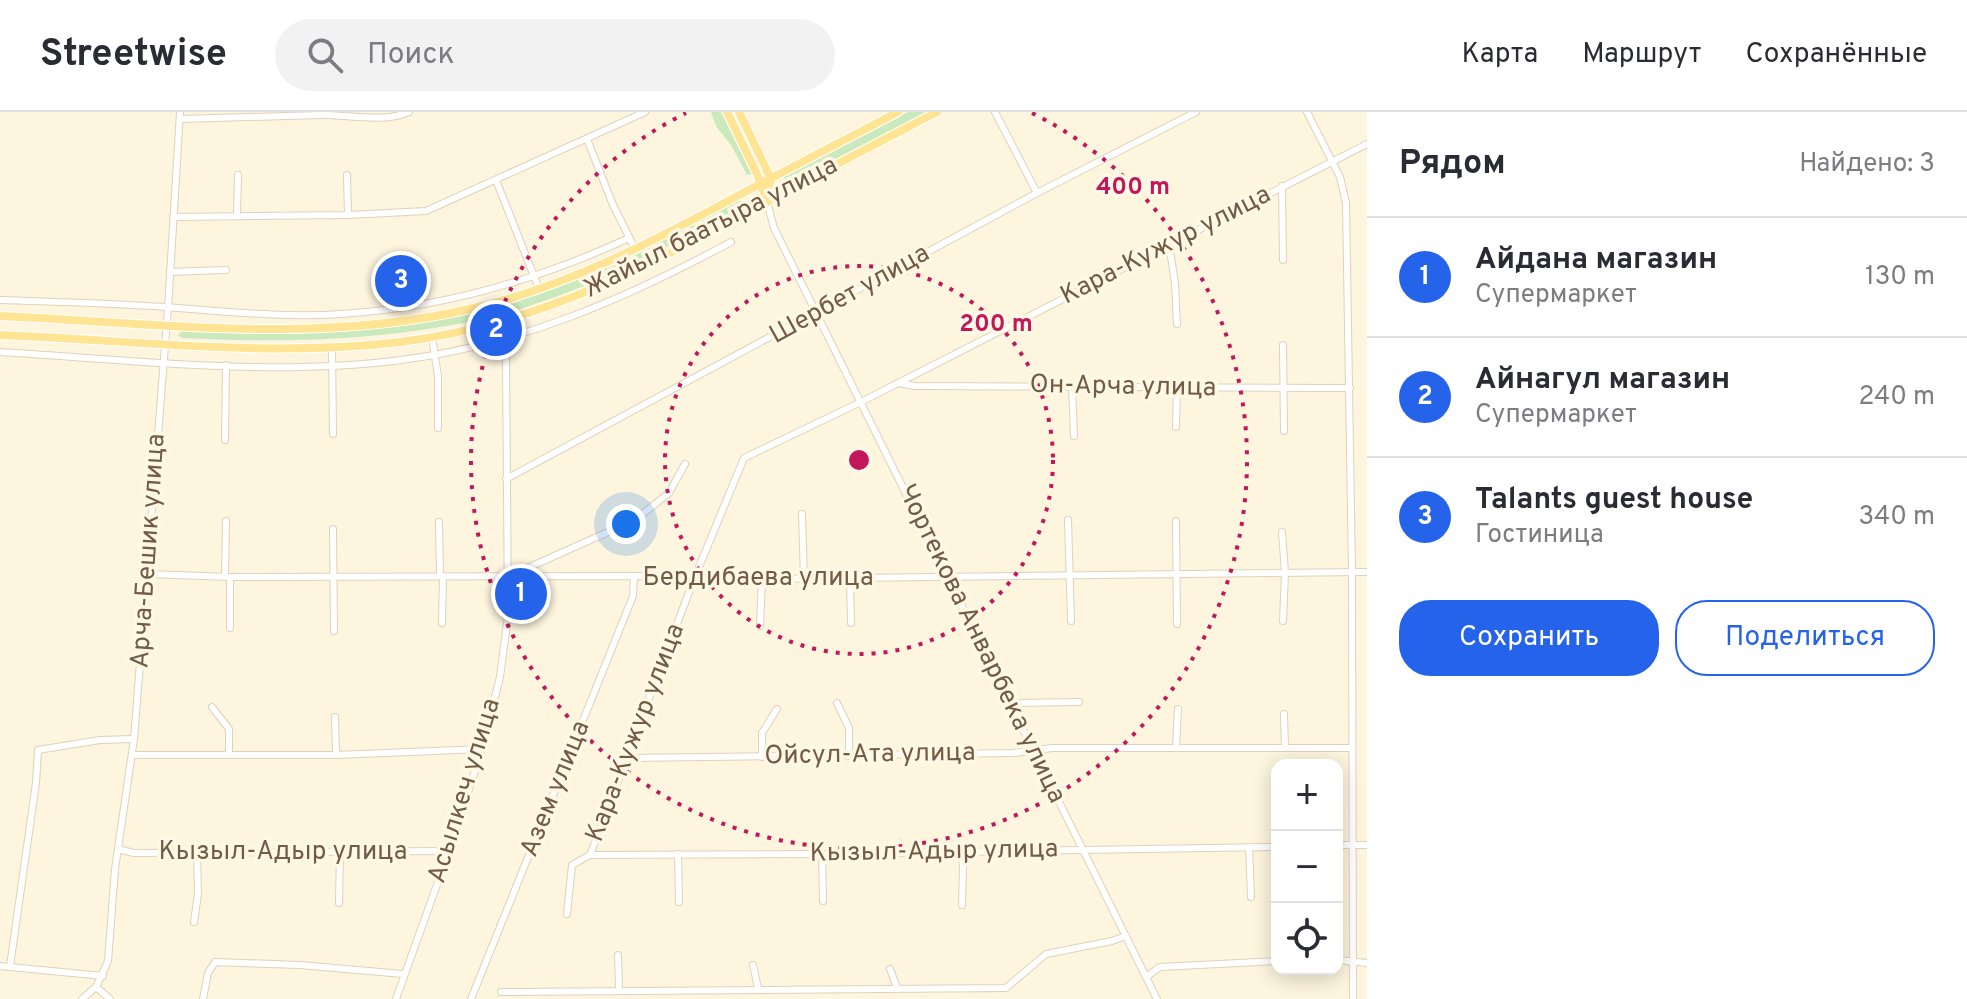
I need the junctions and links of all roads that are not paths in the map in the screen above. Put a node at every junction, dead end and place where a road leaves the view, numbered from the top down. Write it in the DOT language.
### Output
graph roads {
  1 [pos="409,112"];
  2 [pos="645,112"];
  3 [pos="727,112"];
  4 [pos="739,112"];
  5 [pos="898,112"];
  6 [pos="937,112"];
  7 [pos="995,112"];
  8 [pos="1196,112"];
  9 [pos="1307,112"];
  10 [pos="328,114"];
  11 [pos="233,115"];
  12 [pos="180,116"];
  13 [pos="587,139"];
  14 [pos="1367,144"];
  15 [pos="1333,162"];
  16 [pos="238,175"];
  17 [pos="347,175"];
  18 [pos="771,179"];
  19 [pos="496,180"];
  20 [pos="761,183"];
  21 [pos="1282,186"];
  22 [pos="1037,193"];
  23 [pos="767,202"];
  24 [pos="348,215"];
  25 [pos="237,216"];
  26 [pos="173,217"];
  27 [pos="629,238"];
  28 [pos="695,241"];
  29 [pos="731,242"];
  30 [pos="1169,244"];
  31 [pos="635,249"];
  32 [pos="703,257"];
  33 [pos="1283,260"];
  34 [pos="226,270"];
  35 [pos="170,272"];
  36 [pos="535,276"];
  37 [pos="539,289"];
  38 [pos="0,300"];
  39 [pos="493,303"];
  40 [pos="168,308"];
  41 [pos="816,314"];
  42 [pos="0,316"];
  43 [pos="498,322"];
  44 [pos="167,324"];
  45 [pos="1177,324"];
  46 [pos="0,335"];
  47 [pos="432,337"];
  48 [pos="502,339"];
  49 [pos="165,344"];
  50 [pos="1283,345"];
  51 [pos="332,348"];
  52 [pos="0,352"];
  53 [pos="435,354"];
  54 [pos="164,361"];
  55 [pos="226,365"];
  56 [pos="333,366"];
  57 [pos="897,382"];
  58 [pos="1072,386"];
  59 [pos="1177,387"];
  60 [pos="1283,388"];
  61 [pos="1350,388"];
  62 [pos="861,402"];
  63 [pos="1176,427"];
  64 [pos="438,428"];
  65 [pos="1284,431"];
  66 [pos="333,434"];
  67 [pos="1074,436"];
  68 [pos="225,440"];
  69 [pos="685,464"];
  70 [pos="506,479"];
  71 [pos="802,514"];
  72 [pos="1068,520"];
  73 [pos="226,521"];
  74 [pos="1176,521"];
  75 [pos="439,522"];
  76 [pos="333,529"];
  77 [pos="1282,532"];
  78 [pos="1352,572"];
  79 [pos="1367,572"];
  80 [pos="1285,573"];
  81 [pos="148,574"];
  82 [pos="1177,574"];
  83 [pos="228,576"];
  84 [pos="333,576"];
  85 [pos="442,576"];
  86 [pos="634,576"];
  87 [pos="1069,576"];
  88 [pos="506,577"];
  89 [pos="694,579"];
  90 [pos="762,579"];
  91 [pos="804,579"];
  92 [pos="850,579"];
  93 [pos="949,579"];
  94 [pos="1071,621"];
  95 [pos="1283,621"];
  96 [pos="442,623"];
  97 [pos="851,623"];
  98 [pos="1177,624"];
  99 [pos="760,626"];
  100 [pos="230,628"];
  101 [pos="334,631"];
  102 [pos="1079,702"];
  103 [pos="837,703"];
  104 [pos="1010,703"];
  105 [pos="212,707"];
  106 [pos="777,709"];
  107 [pos="1178,709"];
  108 [pos="1284,714"];
  109 [pos="335,717"];
  110 [pos="134,739"];
  111 [pos="1176,748"];
  112 [pos="1285,748"];
  113 [pos="1351,748"];
  114 [pos="482,749"];
  115 [pos="1033,751"];
  116 [pos="132,755"];
  117 [pos="229,755"];
  118 [pos="336,755"];
  119 [pos="849,756"];
  120 [pos="762,757"];
  121 [pos="628,758"];
  122 [pos="1343,845"];
  123 [pos="1351,845"];
  124 [pos="1367,845"];
  125 [pos="1249,847"];
  126 [pos="1271,847"];
  127 [pos="118,849"];
  128 [pos="1083,850"];
  129 [pos="449,851"];
  130 [pos="961,851"];
  131 [pos="340,852"];
  132 [pos="197,853"];
  133 [pos="678,854"];
  134 [pos="822,854"];
  135 [pos="590,855"];
  136 [pos="1251,897"];
  137 [pos="823,901"];
  138 [pos="679,902"];
  139 [pos="339,903"];
  140 [pos="962,905"];
  141 [pos="567,914"];
  142 [pos="194,922"];
  143 [pos="1126,936"];
  144 [pos="618,955"];
  145 [pos="1271,961"];
  146 [pos="1343,961"];
  147 [pos="1352,962"];
  148 [pos="1367,963"];
  149 [pos="753,965"];
  150 [pos="0,966"];
  151 [pos="10,966"];
  152 [pos="890,969"];
  153 [pos="403,974"];
  154 [pos="103,976"];
  155 [pos="1146,977"];
  156 [pos="96,987"];
  157 [pos="758,988"];
  158 [pos="897,988"];
  159 [pos="619,990"];
  160 [pos="501,992"];
  161 [pos="82,999"];
  162 [pos="110,999"];
  163 [pos="203,999"];
  164 [pos="396,999"];
  165 [pos="471,999"];
  166 [pos="1157,999"];
  167 [pos="1353,999"];
  1 -- 10 [label="street"];
  2 -- 13 [label="street"];
  3 -- 20 [label="main road"];
  4 -- 18 [label="main road"];
  5 -- 18 [label="main road, Жайыл баатыра улица"];
  6 -- 23 [label="main road, Жайыл баатыра улица"];
  7 -- 22 [label="street"];
  8 -- 22 [label="street, Шербет улица"];
  9 -- 15 [label="street"];
  10 -- 11 [label="street"];
  11 -- 12 [label="street"];
  12 -- 26 [label="street, Арча-Бешик улица"];
  13 -- 19 [label="street"];
  13 -- 27 [label="street"];
  14 -- 15 [label="street, Кара-Кужур улица"];
  15 -- 21 [label="street, Кара-Кужур улица"];
  15 -- 61 [label="street"];
  16 -- 25 [label="street"];
  17 -- 24 [label="street"];
  18 -- 20 [label="main road, Жайыл баатыра улица"];
  18 -- 23 [label="main road"];
  19 -- 24 [label="street"];
  19 -- 36 [label="street"];
  20 -- 23 [label="main road"];
  20 -- 31 [label="main road, Жайыл баатыра улица"];
  21 -- 30 [label="street, Кара-Кужур улица"];
  21 -- 33 [label="street"];
  22 -- 41 [label="street, Шербет улица"];
  23 -- 28 [label="main road, Жайыл баатыра улица"];
  23 -- 41 [label="street, Чортекова Анварбека улица"];
  24 -- 25 [label="street"];
  25 -- 26 [label="street"];
  26 -- 35 [label="street, Арча-Бешик улица"];
  27 -- 31 [label="street"];
  27 -- 36 [label="street"];
  28 -- 32 [label="street"];
  28 -- 43 [label="main road, Жайыл баатыра улица"];
  29 -- 32 [label="street"];
  30 -- 45 [label="street"];
  30 -- 57 [label="street, Кара-Кужур улица"];
  31 -- 37 [label="main road, Жайыл баатыра улица"];
  32 -- 48 [label="street"];
  34 -- 35 [label="street"];
  35 -- 40 [label="street, Арча-Бешик улица"];
  36 -- 37 [label="street"];
  36 -- 40 [label="street"];
  37 -- 39 [label="main road, Жайыл баатыра улица"];
  38 -- 40 [label="street"];
  39 -- 43 [label="street, Асылкеч улица"];
  39 -- 44 [label="main road, Жайыл баатыра улица"];
  40 -- 44 [label="street, Арча-Бешик улица"];
  41 -- 62 [label="street, Чортекова Анварбека улица"];
  41 -- 70 [label="street, Шербет улица"];
  42 -- 44 [label="main road, Жайыл баатыра улица"];
  43 -- 47 [label="main road, Жайыл баатыра улица"];
  43 -- 48 [label="street, Асылкеч улица"];
  44 -- 49 [label="street, Арча-Бешик улица"];
  46 -- 49 [label="main road, Жайыл баатыра улица"];
  47 -- 51 [label="main road, Жайыл баатыра улица"];
  47 -- 53 [label="street"];
  48 -- 53 [label="street"];
  48 -- 70 [label="street, Асылкеч улица"];
  49 -- 51 [label="main road, Жайыл баатыра улица"];
  49 -- 54 [label="street, Арча-Бешик улица"];
  50 -- 60 [label="street"];
  51 -- 56 [label="street"];
  52 -- 54 [label="street"];
  53 -- 56 [label="street"];
  53 -- 64 [label="street"];
  54 -- 55 [label="street"];
  54 -- 81 [label="street, Арча-Бешик улица"];
  55 -- 56 [label="street"];
  55 -- 68 [label="street"];
  56 -- 66 [label="street"];
  57 -- 58 [label="street, Он-Арча улица"];
  57 -- 62 [label="street, Кара-Кужур улица"];
  58 -- 59 [label="street, Он-Арча улица"];
  58 -- 67 [label="street"];
  59 -- 60 [label="street, Он-Арча улица"];
  59 -- 63 [label="street"];
  60 -- 61 [label="street, Он-Арча улица"];
  60 -- 65 [label="street"];
  61 -- 78 [label="street"];
  62 -- 89 [label="street, Кара-Кужур улица"];
  62 -- 93 [label="street, Чортекова Анварбека улица"];
  69 -- 88 [label="street"];
  70 -- 88 [label="street, Асылкеч улица"];
  71 -- 91 [label="street"];
  72 -- 87 [label="street"];
  73 -- 83 [label="street"];
  74 -- 82 [label="street"];
  75 -- 85 [label="street"];
  76 -- 84 [label="street"];
  77 -- 80 [label="street"];
  78 -- 79 [label="street, Бердибаева улица"];
  78 -- 80 [label="street, Бердибаева улица"];
  78 -- 113 [label="street"];
  80 -- 82 [label="street, Бердибаева улица"];
  80 -- 95 [label="street"];
  81 -- 83 [label="street, Бердибаева улица"];
  81 -- 110 [label="street, Арча-Бешик улица"];
  82 -- 87 [label="street, Бердибаева улица"];
  82 -- 98 [label="street"];
  83 -- 84 [label="street, Бердибаева улица"];
  83 -- 100 [label="street"];
  84 -- 85 [label="street, Бердибаева улица"];
  84 -- 101 [label="street"];
  85 -- 88 [label="street, Бердибаева улица"];
  85 -- 96 [label="street"];
  86 -- 88 [label="street, Бердибаева улица"];
  86 -- 89 [label="street, Бердибаева улица"];
  86 -- 165 [label="street, Азем улица"];
  87 -- 93 [label="street, Бердибаева улица"];
  87 -- 94 [label="street"];
  88 -- 114 [label="street, Асылкеч улица"];
  89 -- 90 [label="street, Бердибаева улица"];
  89 -- 121 [label="street, Кара-Кужур улица"];
  90 -- 91 [label="street, Бердибаева улица"];
  90 -- 99 [label="street"];
  91 -- 92 [label="street, Бердибаева улица"];
  92 -- 93 [label="street, Бердибаева улица"];
  92 -- 97 [label="street"];
  93 -- 104 [label="street, Чортекова Анварбека улица"];
  102 -- 104 [label="street"];
  103 -- 119 [label="street"];
  104 -- 115 [label="street, Чортекова Анварбека улица"];
  105 -- 117 [label="street"];
  106 -- 120 [label="street"];
  107 -- 111 [label="street"];
  108 -- 112 [label="street"];
  109 -- 118 [label="street"];
  110 -- 116 [label="street, Арча-Бешик улица"];
  110 -- 151 [label="street"];
  111 -- 112 [label="street, Ойсул-Ата улица"];
  111 -- 115 [label="street, Ойсул-Ата улица"];
  112 -- 113 [label="street, Ойсул-Ата улица"];
  113 -- 123 [label="street"];
  114 -- 118 [label="street"];
  114 -- 129 [label="street, Асылкеч улица"];
  115 -- 119 [label="street, Ойсул-Ата улица"];
  115 -- 128 [label="street, Чортекова Анварбека улица"];
  116 -- 117 [label="street"];
  116 -- 127 [label="street, Арча-Бешик улица"];
  117 -- 118 [label="street"];
  119 -- 120 [label="street, Ойсул-Ата улица"];
  120 -- 121 [label="street, Ойсул-Ата улица"];
  121 -- 135 [label="street, Кара-Кужур улица"];
  122 -- 123 [label="street"];
  123 -- 124 [label="street"];
  123 -- 147 [label="street"];
  125 -- 126 [label="street, Кызыл-Адыр улица"];
  125 -- 128 [label="street, Кызыл-Адыр улица"];
  125 -- 136 [label="street"];
  127 -- 132 [label="street, Кызыл-Адыр улица"];
  127 -- 154 [label="street, Арча-Бешик улица"];
  128 -- 130 [label="street, Кызыл-Адыр улица"];
  128 -- 143 [label="street, Чортекова Анварбека улица"];
  129 -- 131 [label="street, Кызыл-Адыр улица"];
  129 -- 153 [label="street, Асылкеч улица"];
  130 -- 134 [label="street, Кызыл-Адыр улица"];
  130 -- 140 [label="street"];
  131 -- 132 [label="street, Кызыл-Адыр улица"];
  131 -- 139 [label="street"];
  132 -- 142 [label="street"];
  133 -- 134 [label="street, Кызыл-Адыр улица"];
  133 -- 135 [label="street, Кызыл-Адыр улица"];
  133 -- 138 [label="street"];
  134 -- 137 [label="street"];
  135 -- 141 [label="street, Кара-Кужур улица"];
  143 -- 155 [label="street, Чортекова Анварбека улица"];
  143 -- 158 [label="street"];
  144 -- 159 [label="street"];
  145 -- 155 [label="street"];
  146 -- 147 [label="street"];
  147 -- 148 [label="street"];
  147 -- 167 [label="street"];
  149 -- 157 [label="street"];
  150 -- 151 [label="street"];
  151 -- 154 [label="street"];
  152 -- 158 [label="street"];
  153 -- 163 [label="street"];
  153 -- 164 [label="street, Асылкеч улица"];
  154 -- 156 [label="street, Арча-Бешик улица"];
  155 -- 166 [label="street, Чортекова Анварбека улица"];
  156 -- 161 [label="street, Арча-Бешик улица"];
  156 -- 162 [label="street"];
  157 -- 158 [label="street"];
  157 -- 159 [label="street"];
  159 -- 160 [label="street"];
}
